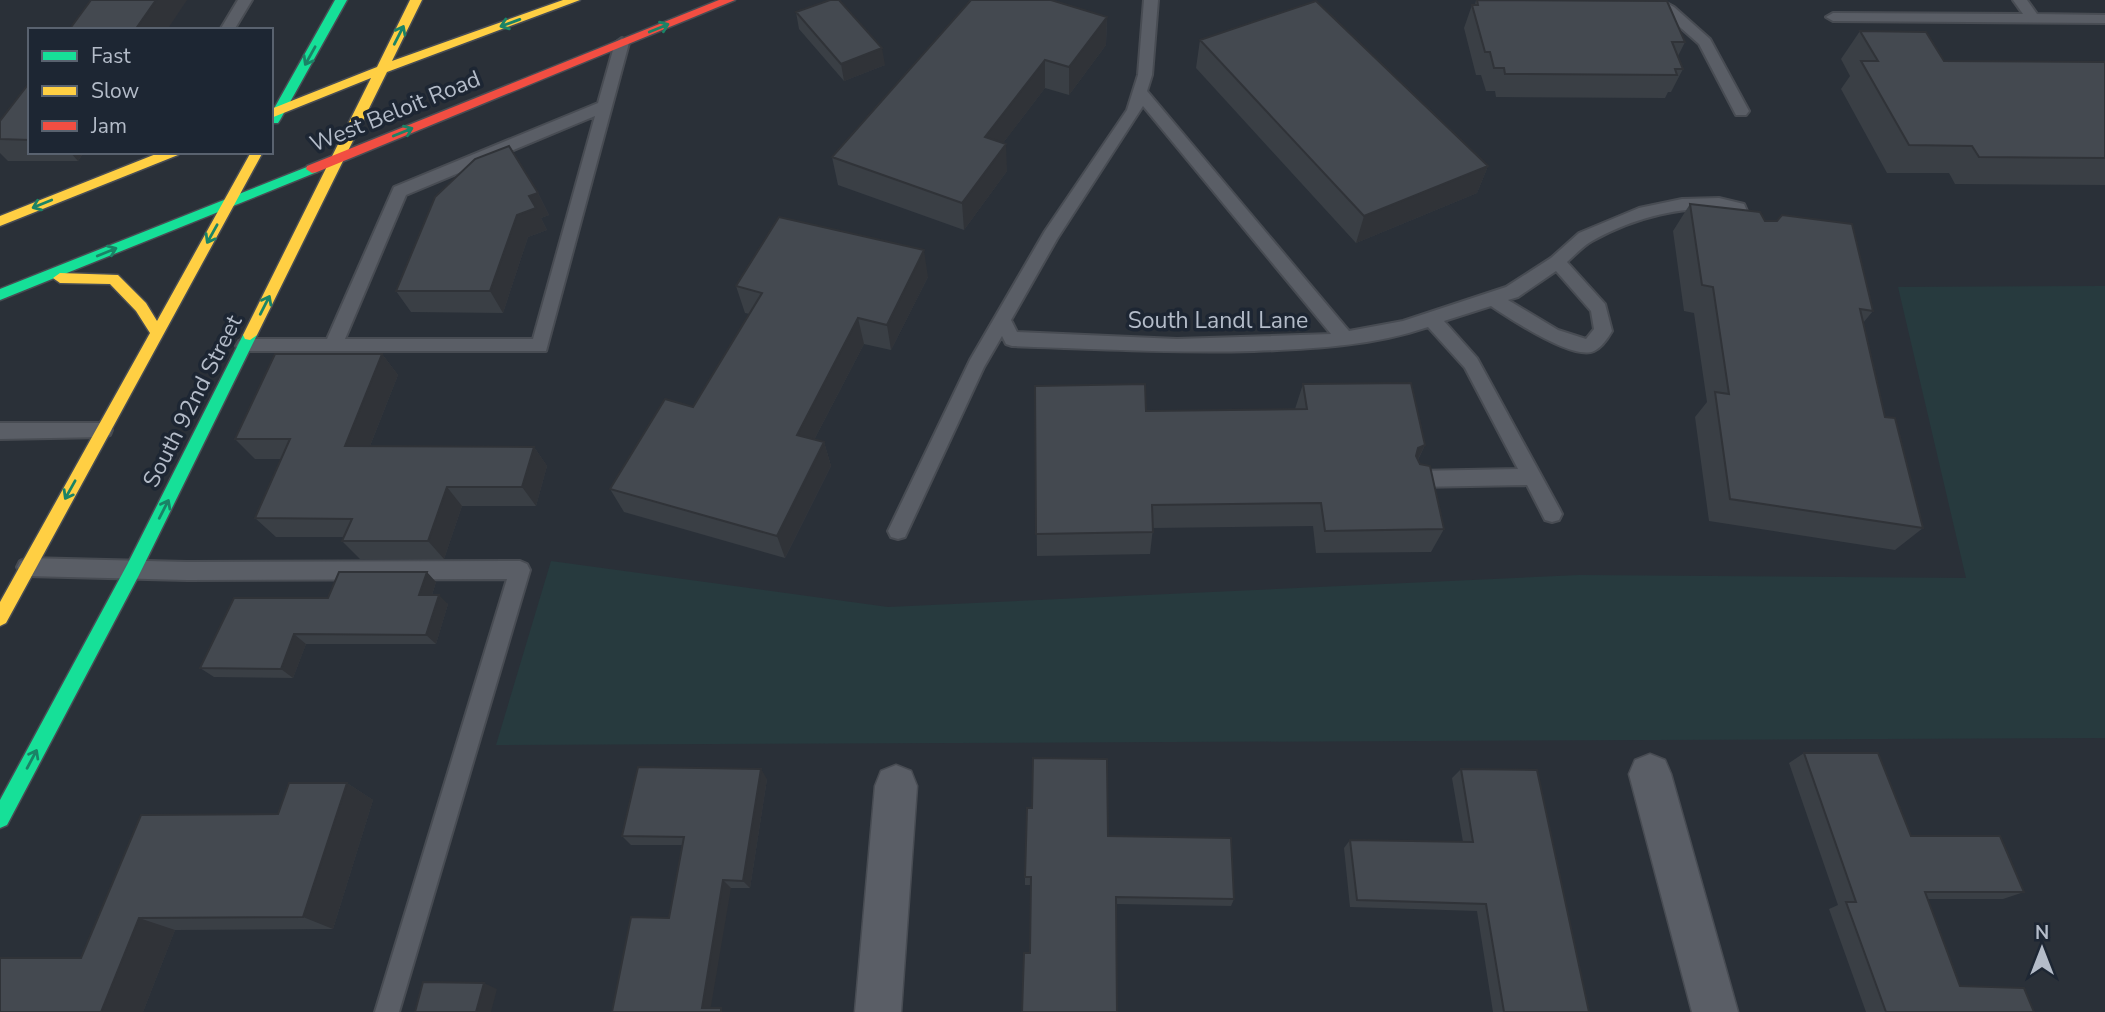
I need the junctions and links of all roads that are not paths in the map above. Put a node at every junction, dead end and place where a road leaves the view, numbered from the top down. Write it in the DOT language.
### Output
graph roads {
  1 [pos="245,0"];
  2 [pos="341,0"];
  3 [pos="416,0"];
  4 [pos="574,0"];
  5 [pos="729,0"];
  6 [pos="1151,0"];
  7 [pos="1651,0"];
  8 [pos="2020,0"];
  9 [pos="1833,17"];
  10 [pos="2033,18"];
  11 [pos="2105,19"];
  12 [pos="228,28"];
  13 [pos="622,43"];
  14 [pos="382,69"];
  15 [pos="1140,92"];
  16 [pos="605,106"];
  17 [pos="1741,111"];
  18 [pos="274,117"];
  19 [pos="165,154"];
  20 [pos="256,154"];
  21 [pos="148,158"];
  22 [pos="339,158"];
  23 [pos="230,202"];
  24 [pos="0,221"];
  25 [pos="1752,241"];
  26 [pos="1557,262"];
  27 [pos="44,277"];
  28 [pos="0,295"];
  29 [pos="1494,299"];
  30 [pos="1432,319"];
  31 [pos="1002,320"];
  32 [pos="157,333"];
  33 [pos="1345,338"];
  34 [pos="245,346"];
  35 [pos="333,346"];
  36 [pos="103,430"];
  37 [pos="0,432"];
  38 [pos="1532,477"];
  39 [pos="1416,479"];
  40 [pos="1552,514"];
  41 [pos="898,531"];
  42 [pos="27,567"];
  43 [pos="133,570"];
  44 [pos="0,618"];
  45 [pos="1650,774"];
  46 [pos="896,786"];
  47 [pos="0,819"];
  48 [pos="387,1012"];
  49 [pos="878,1012"];
  50 [pos="1715,1012"];
  1 -- 12 [label="lane"];
  2 -- 18 [label="main road, one-way"];
  14 -- 3 [label="main road, South 92nd Street, one-way"];
  4 -- 14 [label="main road, West Beloit Road, one-way"];
  13 -- 5 [label="main road, West Beloit Road, one-way"];
  6 -- 15 [label="lane"];
  7 -- 17 [label="lane"];
  8 -- 10 [label="lane"];
  9 -- 10 [label="lane"];
  10 -- 11 [label="lane"];
  13 -- 16 [label="lane"];
  22 -- 13 [label="main road, West Beloit Road, one-way"];
  14 -- 18 [label="main road, West Beloit Road"];
  14 -- 22 [label="main road, South 92nd Street"];
  15 -- 31 [label="lane"];
  15 -- 33 [label="lane"];
  16 -- 35 [label="lane"];
  16 -- 35 [label="lane"];
  19 -- 21 [label="main road"];
  20 -- 23 [label="main road"];
  21 -- 24 [label="main road, one-way"];
  22 -- 23 [label="main road, West Beloit Road"];
  34 -- 22 [label="main road, South 92nd Street, one-way"];
  27 -- 23 [label="main road, West Beloit Road, one-way"];
  23 -- 32 [label="main road, one-way"];
  25 -- 26 [label="lane, South Landl Lane"];
  26 -- 29 [label="lane, South Landl Lane"];
  26 -- 29 [label="lane"];
  27 -- 28 [label="main road, West Beloit Road"];
  27 -- 32 [label="main road"];
  29 -- 30 [label="lane, South Landl Lane"];
  30 -- 33 [label="lane, South Landl Lane"];
  30 -- 38 [label="lane"];
  31 -- 33 [label="lane, South Landl Lane"];
  31 -- 41 [label="lane"];
  32 -- 36 [label="main road"];
  34 -- 35 [label="lane"];
  43 -- 34 [label="main road, South 92nd Street, one-way"];
  36 -- 37 [label="lane"];
  36 -- 42 [label="main road, one-way"];
  38 -- 39 [label="lane"];
  38 -- 40 [label="lane"];
  42 -- 43 [label="lane"];
  42 -- 44 [label="main road"];
  47 -- 43 [label="main road, South 92nd Street, one-way"];
  43 -- 48 [label="lane"];
  45 -- 50 [label="street"];
  46 -- 49 [label="street"];
}
